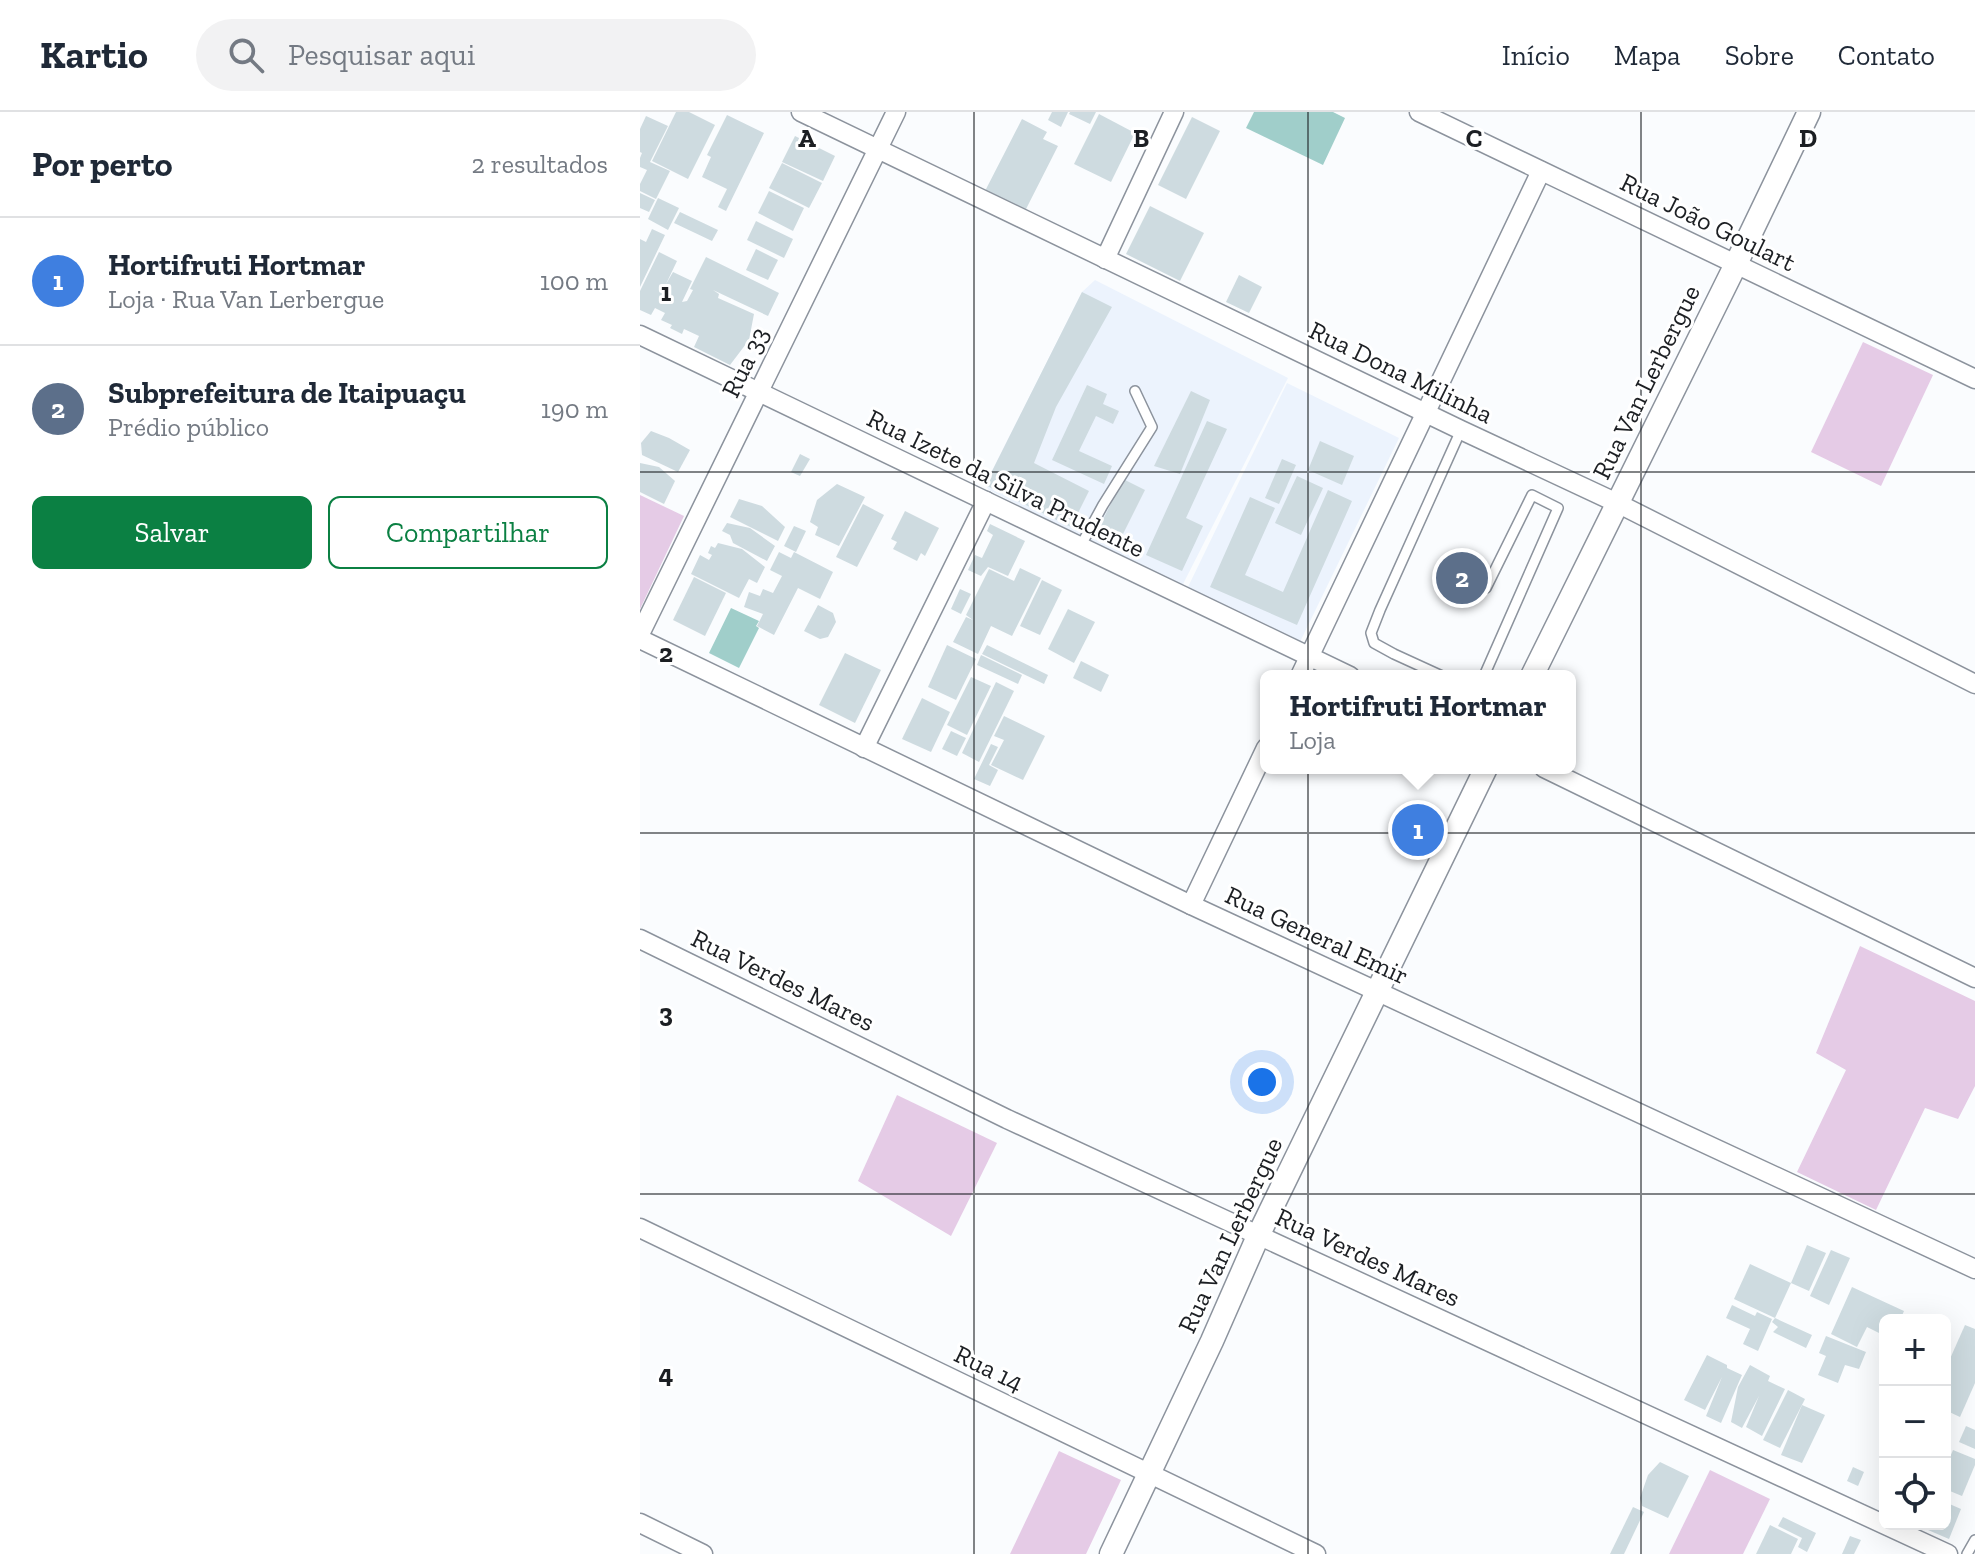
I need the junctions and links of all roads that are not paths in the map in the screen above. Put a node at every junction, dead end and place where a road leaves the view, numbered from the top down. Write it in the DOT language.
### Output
graph roads {
  1 [pos="801,112"];
  2 [pos="896,112"];
  3 [pos="1174,112"];
  4 [pos="1419,112"];
  5 [pos="1809,112"];
  6 [pos="878,149"];
  7 [pos="1541,171"];
  8 [pos="1105,259"];
  9 [pos="1736,264"];
  10 [pos="640,335"];
  11 [pos="1975,379"];
  12 [pos="1135,391"];
  13 [pos="759,393"];
  14 [pos="1427,413"];
  15 [pos="1461,430"];
  16 [pos="986,501"];
  17 [pos="1617,503"];
  18 [pos="1080,547"];
  19 [pos="1486,588"];
  20 [pos="640,637"];
  21 [pos="1310,656"];
  22 [pos="1303,670"];
  23 [pos="1338,670"];
  24 [pos="1429,670"];
  25 [pos="1487,670"];
  26 [pos="1535,670"];
  27 [pos="1975,684"];
  28 [pos="864,748"];
  29 [pos="1260,761"];
  30 [pos="1483,774"];
  31 [pos="1556,774"];
  32 [pos="1191,905"];
  33 [pos="640,939"];
  34 [pos="1975,978"];
  35 [pos="1377,991"];
  36 [pos="640,1228"];
  37 [pos="1259,1234"];
  38 [pos="1975,1269"];
  39 [pos="1149,1474"];
  40 [pos="640,1523"];
  41 [pos="1975,1540"];
  42 [pos="703,1554"];
  43 [pos="1111,1554"];
  44 [pos="1316,1554"];
  45 [pos="1948,1554"];
  46 [pos="1967,1554"];
  1 -- 6 [label="street, Rua Dona Milinha"];
  2 -- 6 [label="street, Rua 33"];
  3 -- 8 [label="street"];
  4 -- 7 [label="street, Rua João Goulart"];
  5 -- 9 [label="street, Rua Van Lerbergue"];
  6 -- 8 [label="street, Rua Dona Milinha"];
  6 -- 13 [label="street, Rua 33"];
  7 -- 9 [label="street, Rua João Goulart"];
  7 -- 14 [label="street"];
  8 -- 14 [label="street, Rua Dona Milinha"];
  9 -- 11 [label="street, Rua João Goulart"];
  9 -- 17 [label="street, Rua Van Lerbergue"];
  10 -- 13 [label="street, Rua Izete da Silva Prudente"];
  12 -- 18 [label="lane"];
  13 -- 16 [label="street, Rua Izete da Silva Prudente"];
  13 -- 20 [label="street, Rua 33"];
  14 -- 15 [label="street, Rua Dona Milinha"];
  14 -- 21 [label="street"];
  15 -- 17 [label="street, Rua Dona Milinha"];
  15 -- 24 [label="lane"];
  16 -- 18 [label="street, Rua Izete da Silva Prudente"];
  16 -- 28 [label="street"];
  17 -- 26 [label="street, Rua Van Lerbergue"];
  17 -- 27 [label="street, Rua Dona Milinha"];
  18 -- 21 [label="street, Rua Izete da Silva Prudente"];
  19 -- 25 [label="lane"];
  20 -- 28 [label="street, Rua General Emir"];
  21 -- 22 [label="street"];
  21 -- 23 [label="street, Rua Izete da Silva Prudente"];
  28 -- 32 [label="street, Rua General Emir"];
  29 -- 32 [label="street"];
  30 -- 35 [label="street, Rua Van Lerbergue"];
  31 -- 34 [label="street"];
  32 -- 35 [label="street, Rua General Emir"];
  33 -- 37 [label="street, Rua Verdes Mares"];
  35 -- 37 [label="street, Rua Van Lerbergue"];
  35 -- 38 [label="street, Rua General Emir"];
  36 -- 39 [label="street, Rua 14"];
  37 -- 39 [label="street, Rua Van Lerbergue"];
  37 -- 45 [label="street, Rua Verdes Mares"];
  39 -- 43 [label="street, Rua Van Lerbergue"];
  39 -- 44 [label="street, Rua 14"];
  40 -- 42 [label="street"];
  41 -- 46 [label="lane"];
}
